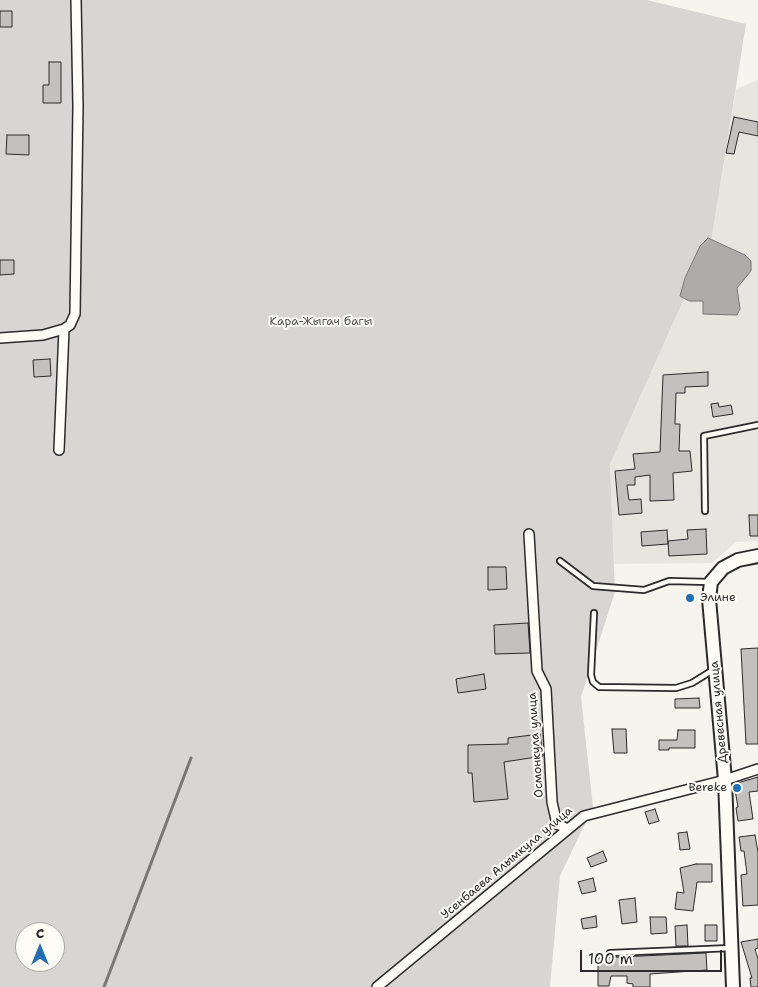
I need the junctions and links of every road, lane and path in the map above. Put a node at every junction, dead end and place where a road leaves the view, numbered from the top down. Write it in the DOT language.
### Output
graph roads {
  1 [pos="76,0"];
  2 [pos="64,329"];
  3 [pos="0,338"];
  4 [pos="758,425"];
  5 [pos="59,450"];
  6 [pos="705,511"];
  7 [pos="529,534"];
  8 [pos="758,556"];
  9 [pos="560,561"];
  10 [pos="711,582"];
  11 [pos="594,613"];
  12 [pos="715,669"];
  13 [pos="758,769"];
  14 [pos="725,780"];
  15 [pos="568,829"];
  16 [pos="732,948"];
  17 [pos="610,953"];
  18 [pos="377,987"];
  19 [pos="733,987"];
  1 -- 2 [label="street"];
  2 -- 3 [label="street"];
  2 -- 5 [label="street"];
  4 -- 6 [label="lane"];
  7 -- 15 [label="street, Осмонкула улица"];
  8 -- 10 [label="street"];
  9 -- 10 [label="lane"];
  10 -- 12 [label="street, Древесная улица"];
  11 -- 12 [label="lane"];
  12 -- 14 [label="street, Древесная улица"];
  13 -- 14 [label="street, Усенбаева Алымкула улица"];
  14 -- 15 [label="street, Усенбаева Алымкула улица"];
  14 -- 16 [label="street, Древесная улица"];
  15 -- 18 [label="street, Усенбаева Алымкула улица"];
  16 -- 17 [label="lane"];
  16 -- 19 [label="street, Древесная улица"];
}
